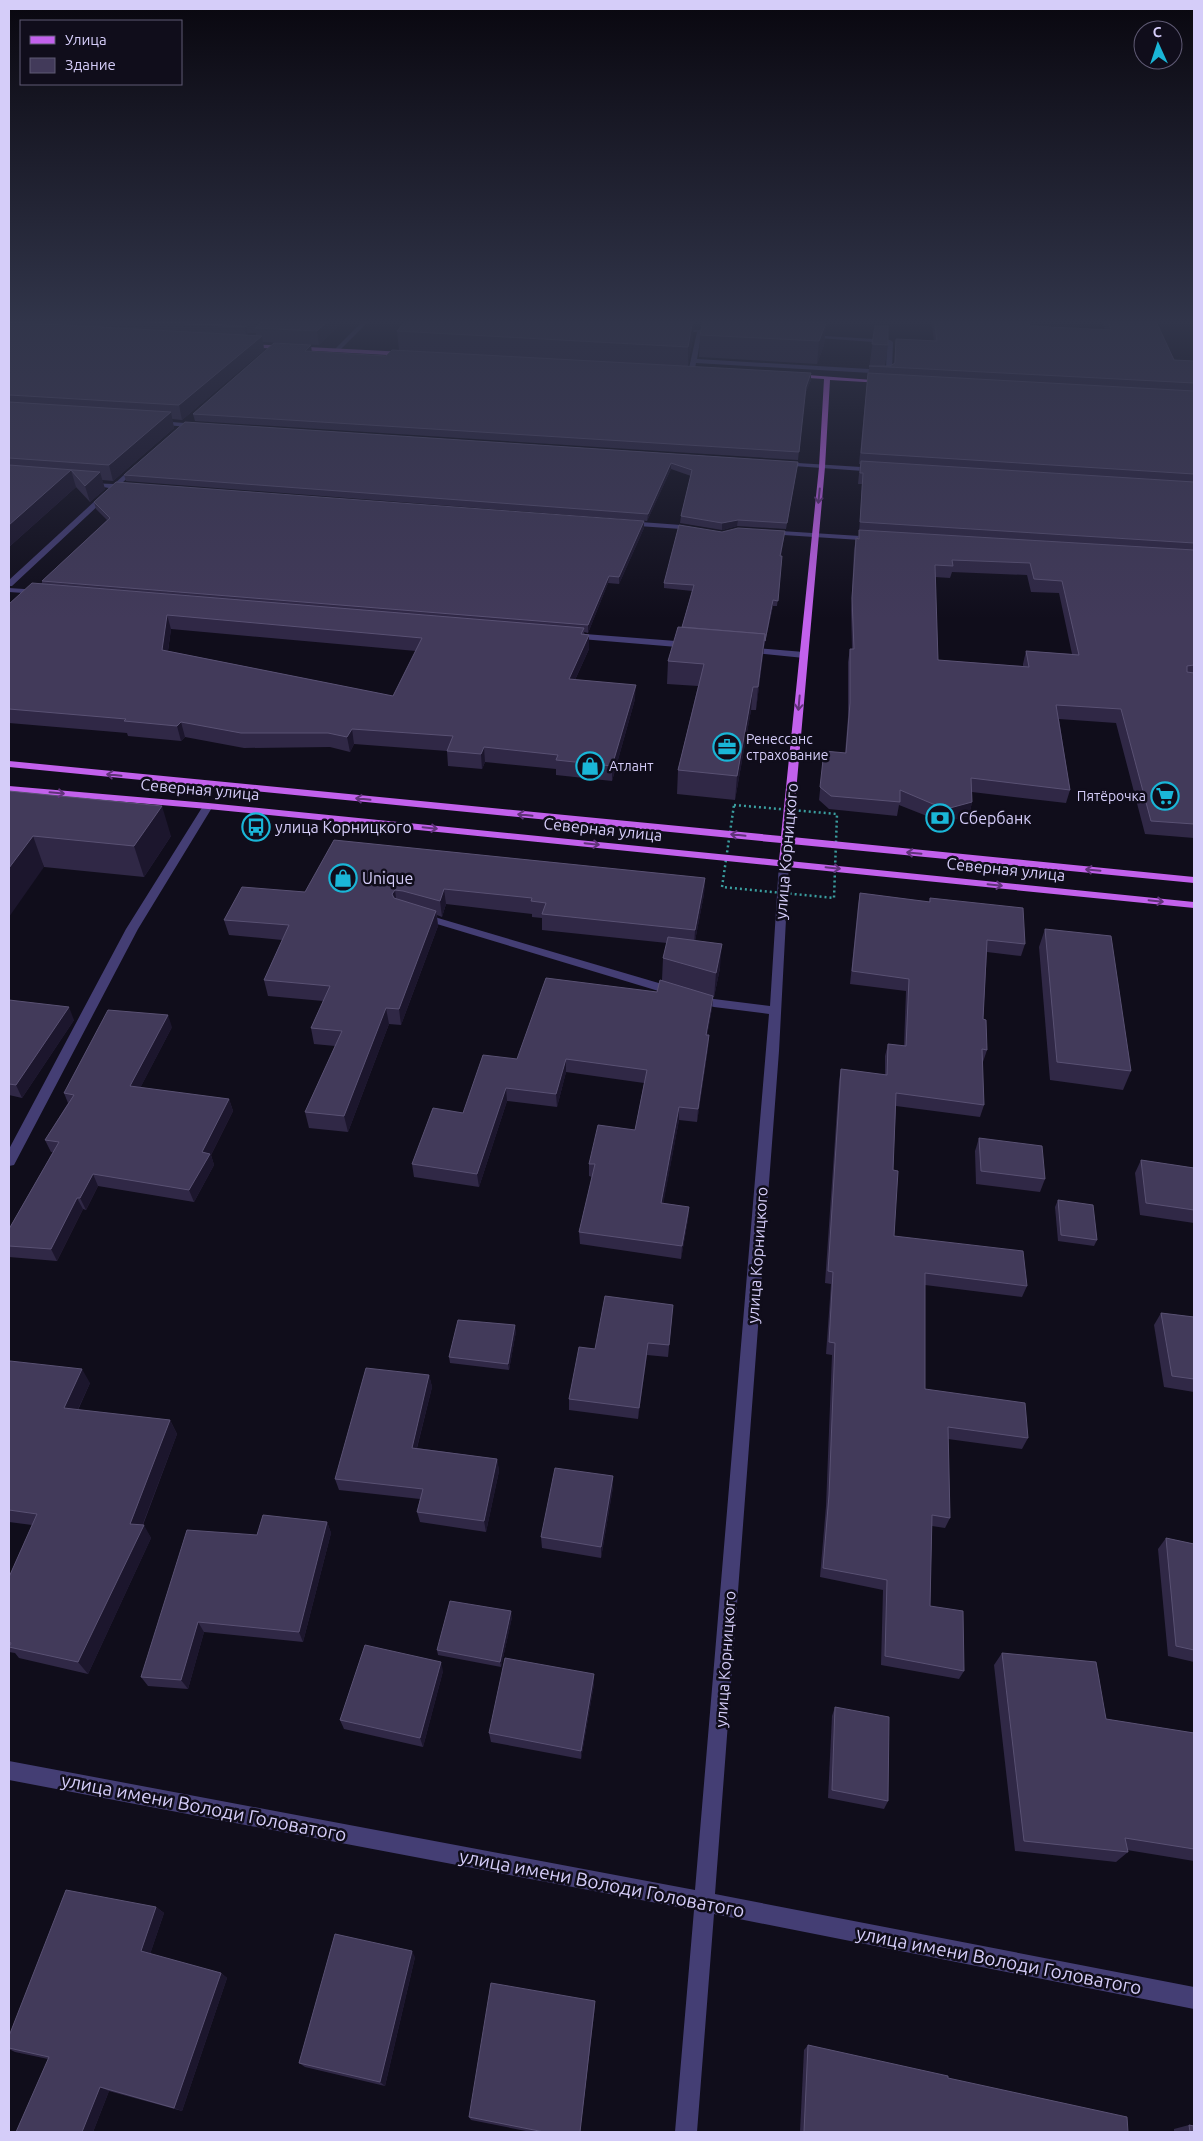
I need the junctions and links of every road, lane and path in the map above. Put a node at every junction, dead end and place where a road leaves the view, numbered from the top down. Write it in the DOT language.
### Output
graph roads {
  1 [pos="190,419"];
  2 [pos="825,419"];
  3 [pos="148,423"];
  4 [pos="183,425"];
  5 [pos="203,426"];
  6 [pos="176,431"];
  7 [pos="142,462"];
  8 [pos="778,464"];
  9 [pos="822,467"];
  10 [pos="882,470"];
  11 [pos="84,484"];
  12 [pos="114,486"];
  13 [pos="138,488"];
  14 [pos="622,523"];
  15 [pos="702,531"];
  16 [pos="757,531"];
  17 [pos="816,535"];
  18 [pos="880,539"];
  19 [pos="9,584"];
  20 [pos="9,590"];
  21 [pos="48,593"];
  22 [pos="566,635"];
  23 [pos="695,646"];
  24 [pos="734,649"];
  25 [pos="804,654"];
  26 [pos="9,764"];
  27 [pos="9,789"];
  28 [pos="208,806"];
  29 [pos="787,841"];
  30 [pos="784,863"];
  31 [pos="1194,880"];
  32 [pos="1194,905"];
  33 [pos="410,913"];
  34 [pos="775,1011"];
  35 [pos="9,1161"];
  36 [pos="9,1770"];
  37 [pos="706,1902"];
  38 [pos="1194,1998"];
  39 [pos="686,2132"];
  1 -- 4 [label="street"];
  2 -- 9 [label="main road, улица Корницкого"];
  3 -- 4 [label="street"];
  4 -- 5 [label="street"];
  4 -- 6 [label="street"];
  7 -- 12 [label="street"];
  8 -- 9 [label="street"];
  9 -- 10 [label="street"];
  9 -- 17 [label="main road, улица Корницкого, one-way"];
  11 -- 12 [label="street"];
  12 -- 13 [label="street"];
  12 -- 19 [label="street"];
  14 -- 15 [label="street"];
  16 -- 17 [label="street"];
  17 -- 18 [label="street"];
  17 -- 25 [label="main road, улица Корницкого"];
  20 -- 21 [label="street"];
  22 -- 23 [label="street"];
  24 -- 25 [label="street"];
  25 -- 29 [label="main road, улица Корницкого, one-way"];
  29 -- 26 [label="main road, Северная улица, one-way"];
  27 -- 28 [label="main road, Северная улица, one-way"];
  28 -- 30 [label="main road, Северная улица, one-way"];
  28 -- 35 [label="street"];
  29 -- 30 [label="main road, улица Корницкого"];
  31 -- 29 [label="main road, Северная улица, one-way"];
  30 -- 32 [label="main road, Северная улица, one-way"];
  30 -- 34 [label="street, улица Корницкого"];
  33 -- 34 [label="street"];
  34 -- 37 [label="street, улица Корницкого"];
  36 -- 37 [label="street, улица имени Володи Головатого"];
  37 -- 38 [label="street, улица имени Володи Головатого"];
  37 -- 39 [label="street, улица Корницкого"];
}
